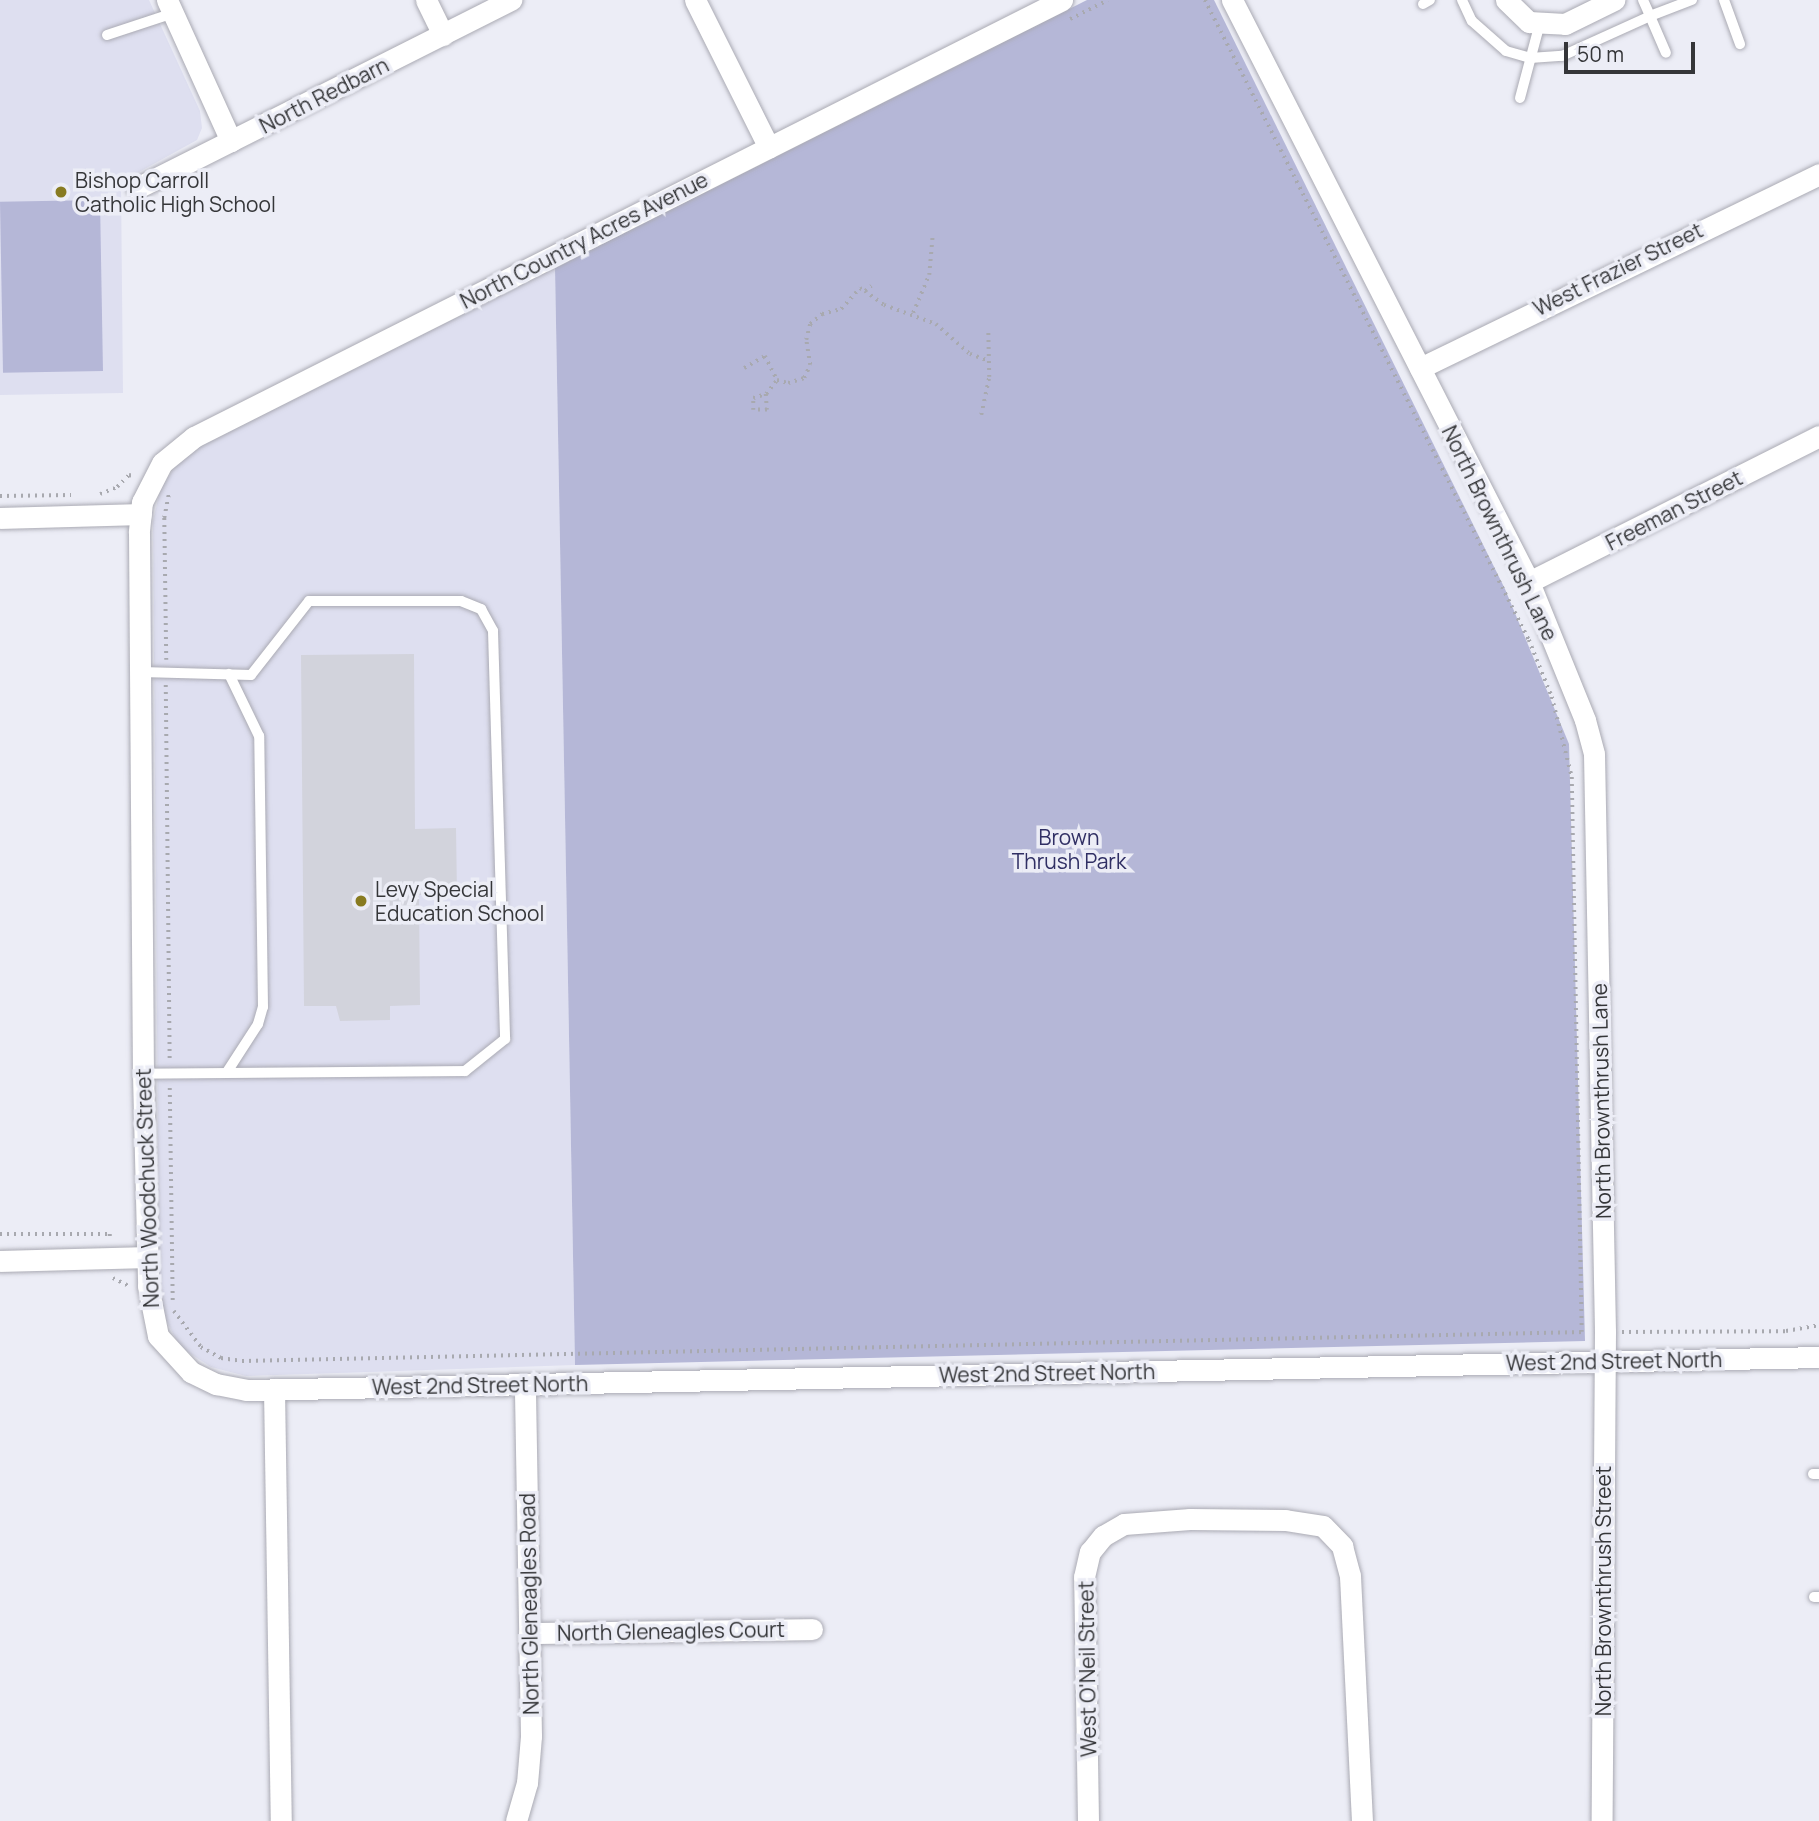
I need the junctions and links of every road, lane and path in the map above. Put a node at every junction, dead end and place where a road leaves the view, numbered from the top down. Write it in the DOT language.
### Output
graph roads {
  1 [pos="426,0"];
  2 [pos="511,0"];
  3 [pos="695,0"];
  4 [pos="1062,0"];
  5 [pos="1108,0"];
  6 [pos="1205,0"];
  7 [pos="1232,0"];
  8 [pos="1462,0"];
  9 [pos="1506,0"];
  10 [pos="1614,0"];
  11 [pos="1643,0"];
  12 [pos="1692,0"];
  13 [pos="1724,0"];
  14 [pos="169,7"];
  15 [pos="1650,16"];
  16 [pos="1540,23"];
  17 [pos="1059,24"];
  18 [pos="107,35"];
  19 [pos="443,35"];
  20 [pos="1740,44"];
  21 [pos="1666,53"];
  22 [pos="1530,58"];
  23 [pos="1520,98"];
  24 [pos="231,141"];
  25 [pos="769,148"];
  26 [pos="1819,174"];
  27 [pos="136,188"];
  28 [pos="932,237"];
  29 [pos="871,286"];
  30 [pos="865,291"];
  31 [pos="913,313"];
  32 [pos="988,331"];
  33 [pos="989,360"];
  34 [pos="744,368"];
  35 [pos="1420,368"];
  36 [pos="777,380"];
  37 [pos="766,394"];
  38 [pos="981,415"];
  39 [pos="1819,436"];
  40 [pos="150,482"];
  41 [pos="80,495"];
  42 [pos="91,495"];
  43 [pos="0,496"];
  44 [pos="141,514"];
  45 [pos="0,518"];
  46 [pos="1529,582"];
  47 [pos="141,672"];
  48 [pos="166,673"];
  49 [pos="229,674"];
  50 [pos="227,1072"];
  51 [pos="142,1074"];
  52 [pos="170,1074"];
  53 [pos="148,1258"];
  54 [pos="0,1261"];
  55 [pos="1819,1325"];
  56 [pos="1583,1332"];
  57 [pos="1605,1332"];
  58 [pos="1819,1357"];
  59 [pos="1606,1362"];
  60 [pos="525,1385"];
  61 [pos="274,1389"];
  62 [pos="812,1629"];
  63 [pos="529,1633"];
  64 [pos="281,1821"];
  65 [pos="516,1821"];
  66 [pos="1088,1821"];
  67 [pos="1362,1821"];
  68 [pos="1602,1821"];
  1 -- 19 [label="street"];
  2 -- 19 [label="street, North Redbarn"];
  3 -- 25 [label="street"];
  4 -- 25 [label="street, North Country Acres Avenue"];
  5 -- 17 [label="path"];
  6 -- 56 [label="path"];
  7 -- 35 [label="street, North Brownthrush Lane"];
  8 -- 22 [label="lane"];
  9 -- 16 [label="street"];
  10 -- 16 [label="street"];
  11 -- 15 [label="lane"];
  12 -- 15 [label="lane"];
  13 -- 20 [label="lane"];
  14 -- 18 [label="lane"];
  14 -- 24 [label="street"];
  15 -- 21 [label="lane"];
  15 -- 22 [label="lane"];
  16 -- 22 [label="lane"];
  19 -- 24 [label="street, North Redbarn"];
  22 -- 23 [label="lane"];
  24 -- 27 [label="street, North Redbarn"];
  25 -- 40 [label="street, North Country Acres Avenue"];
  26 -- 35 [label="street, West Frazier Street"];
  28 -- 31 [label="path"];
  29 -- 30 [label="path"];
  30 -- 31 [label="path"];
  30 -- 36 [label="path"];
  31 -- 33 [label="path"];
  32 -- 33 [label="path"];
  33 -- 38 [label="path"];
  34 -- 36 [label="path"];
  35 -- 46 [label="street, North Brownthrush Lane"];
  36 -- 37 [label="path"];
  37 -- 37 [label="path"];
  39 -- 46 [label="street, Freeman Street"];
  40 -- 42 [label="path"];
  40 -- 44 [label="street, North Country Acres Avenue"];
  40 -- 48 [label="path"];
  41 -- 43 [label="path"];
  44 -- 45 [label="street"];
  44 -- 47 [label="street, North Woodchuck Street"];
  46 -- 57 [label="street, North Brownthrush Lane"];
  47 -- 48 [label="lane"];
  47 -- 51 [label="street, North Woodchuck Street"];
  48 -- 49 [label="lane"];
  48 -- 52 [label="path"];
  49 -- 50 [label="lane"];
  49 -- 50 [label="lane"];
  50 -- 52 [label="lane"];
  51 -- 52 [label="lane"];
  51 -- 53 [label="street, North Woodchuck Street"];
  52 -- 56 [label="path"];
  53 -- 54 [label="street"];
  53 -- 61 [label="street, North Woodchuck Street"];
  55 -- 57 [label="path"];
  56 -- 57 [label="path"];
  57 -- 59 [label="street, North Brownthrush Lane"];
  58 -- 59 [label="street, West 2nd Street North"];
  59 -- 60 [label="street, West 2nd Street North"];
  59 -- 68 [label="street, North Brownthrush Street"];
  60 -- 61 [label="street, West 2nd Street North"];
  60 -- 63 [label="street, North Gleneagles Road"];
  61 -- 64 [label="street"];
  62 -- 63 [label="street, North Gleneagles Court"];
  63 -- 65 [label="street, North Gleneagles Road"];
  66 -- 67 [label="street, West O'Neil Street"];
}
